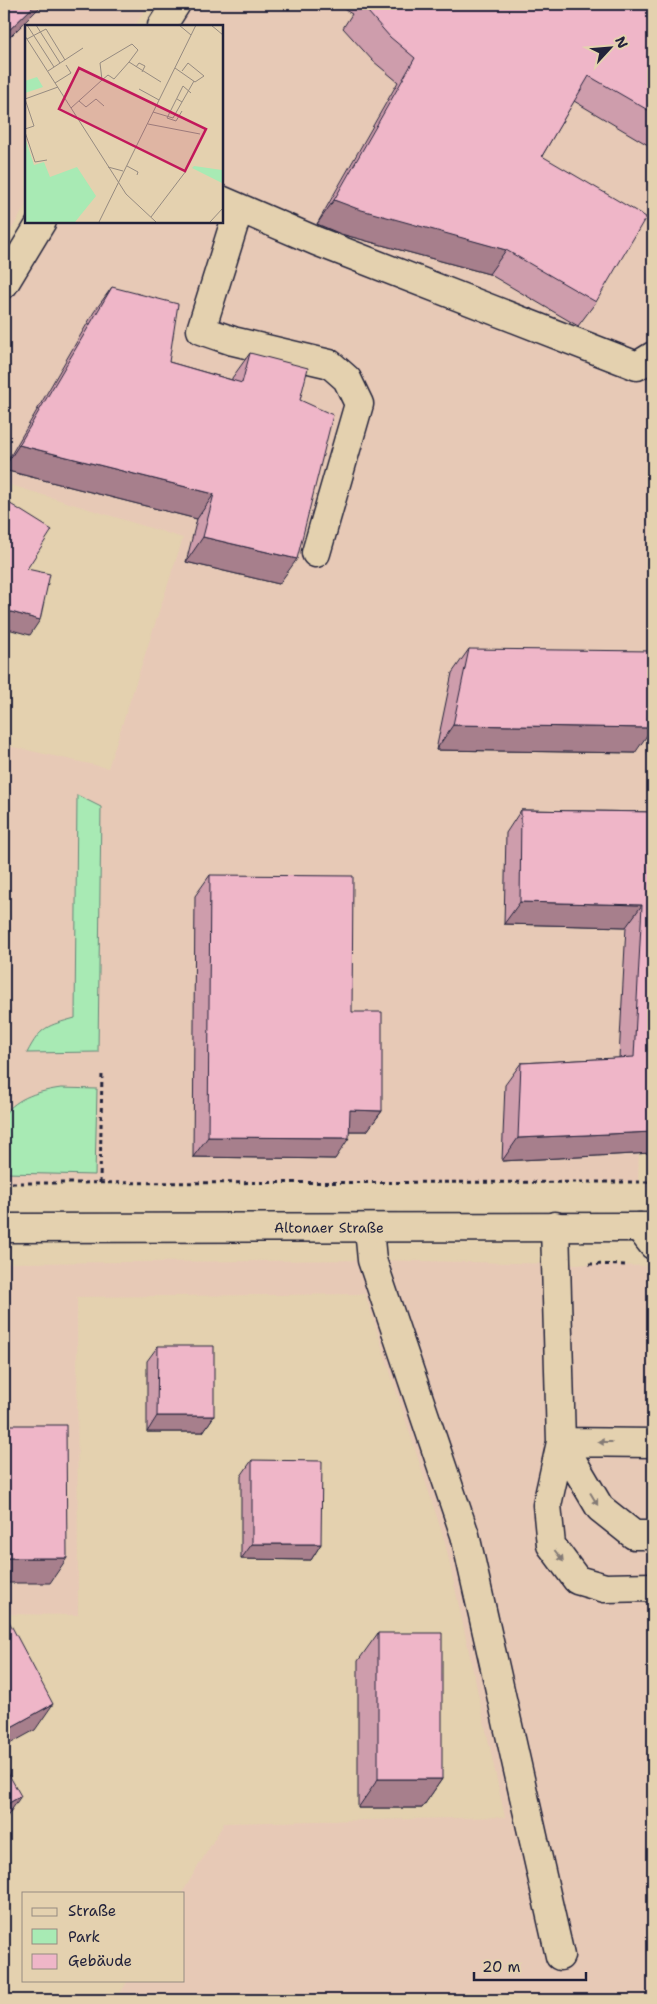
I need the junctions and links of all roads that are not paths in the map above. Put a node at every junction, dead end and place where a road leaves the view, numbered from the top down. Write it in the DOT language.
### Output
graph roads {
  1 [pos="176,4"];
  2 [pos="163,25"];
  3 [pos="230,204"];
  4 [pos="41,222"];
  5 [pos="4,284"];
  6 [pos="648,366"];
  7 [pos="316,553"];
  8 [pos="556,1226"];
  9 [pos="4,1228"];
  10 [pos="369,1228"];
  11 [pos="649,1233"];
  12 [pos="560,1442"];
  13 [pos="653,1443"];
  14 [pos="653,1534"];
  15 [pos="653,1587"];
  16 [pos="560,1956"];
  1 -- 2 [label="main road"];
  3 -- 6 [label="main road"];
  3 -- 7 [label="main road"];
  4 -- 5 [label="main road"];
  8 -- 10 [label="main road, Altonaer Straße"];
  8 -- 11 [label="main road, Altonaer Straße"];
  8 -- 12 [label="main road"];
  9 -- 10 [label="main road, Altonaer Straße"];
  10 -- 16 [label="main road"];
  13 -- 12 [label="main road, one-way"];
  12 -- 14 [label="main road, one-way"];
  12 -- 15 [label="main road, one-way"];
}
